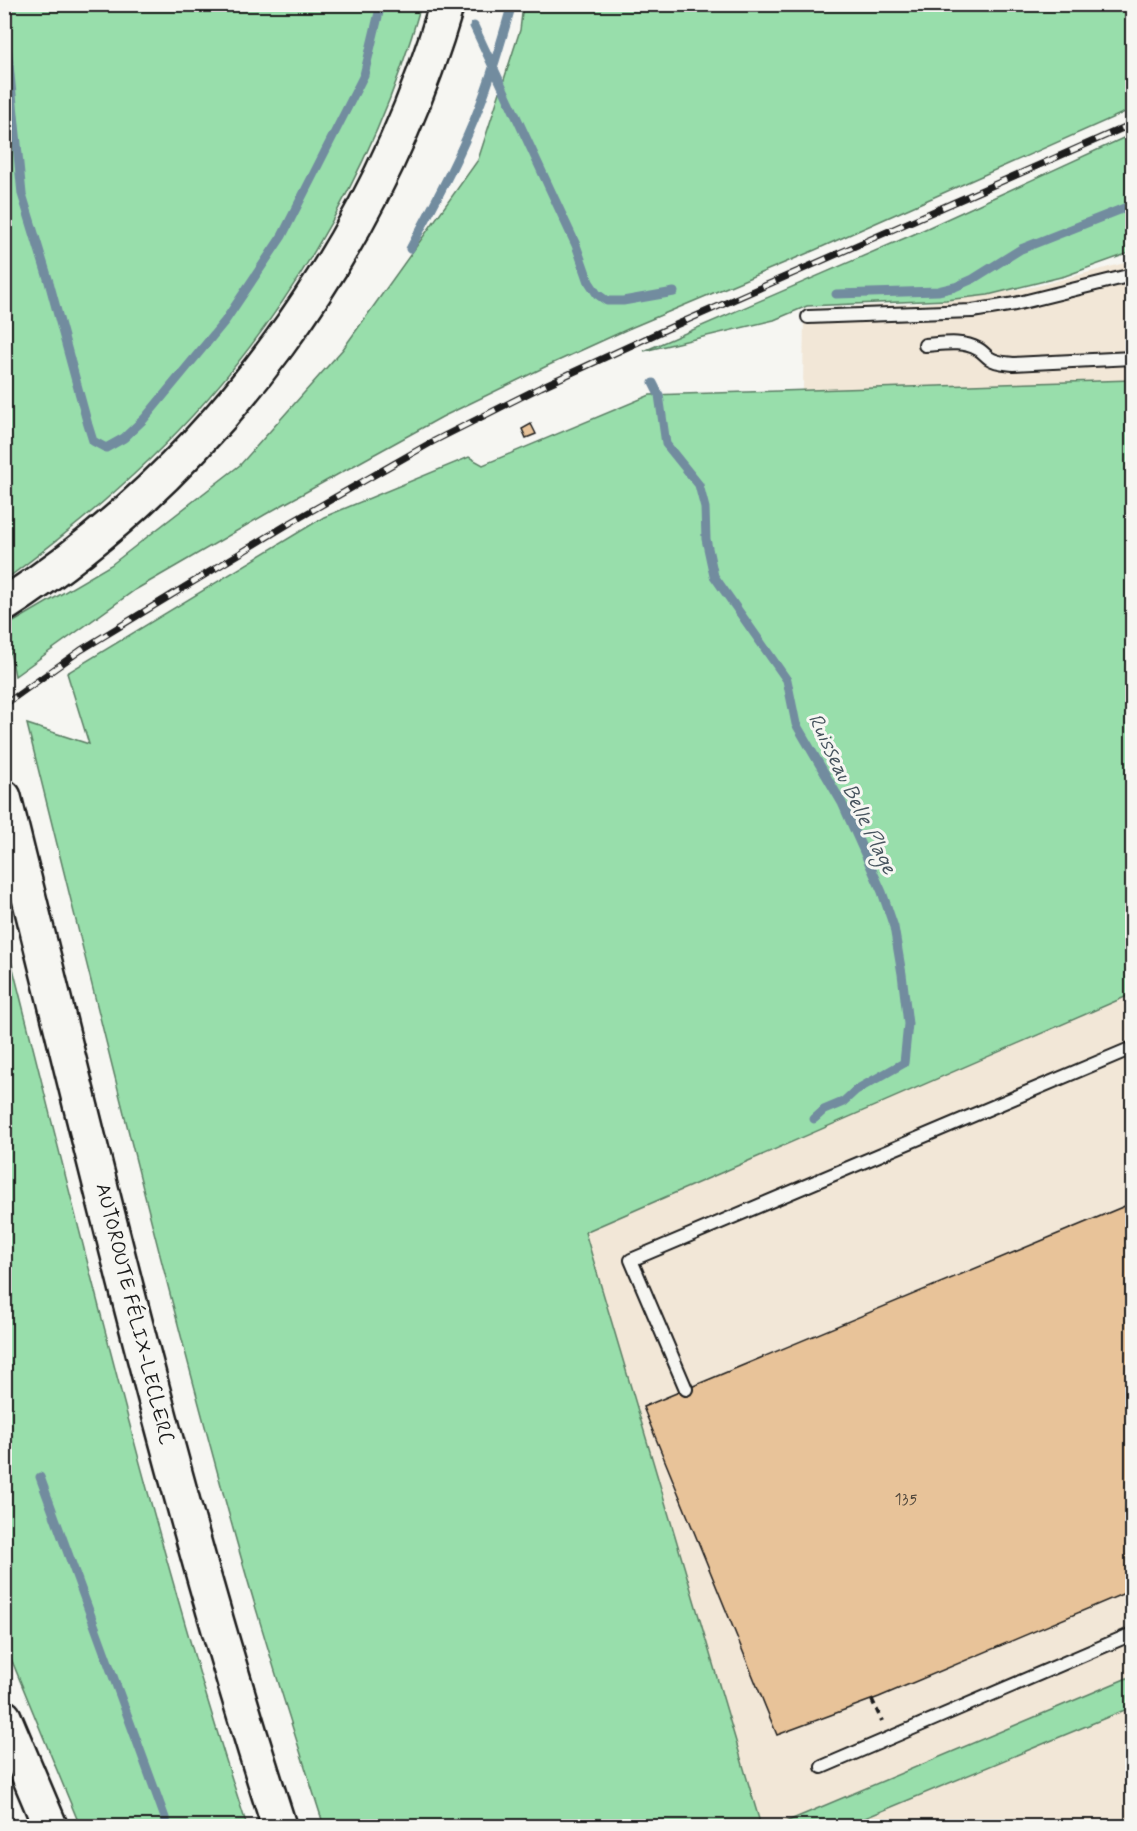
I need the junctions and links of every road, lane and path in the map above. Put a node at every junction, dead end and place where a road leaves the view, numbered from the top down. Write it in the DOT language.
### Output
graph roads {
  1 [pos="447,4"];
  2 [pos="1132,275"];
  3 [pos="808,317"];
  4 [pos="925,345"];
  5 [pos="1132,358"];
  6 [pos="4,605"];
  7 [pos="4,797"];
  8 [pos="1132,1048"];
  9 [pos="686,1389"];
  10 [pos="1132,1634"];
  11 [pos="872,1700"];
  12 [pos="4,1717"];
  13 [pos="883,1724"];
  14 [pos="822,1767"];
  15 [pos="50,1827"];
  16 [pos="279,1827"];
  1 -- 6 [label="highway"];
  2 -- 3 [label="lane"];
  4 -- 5 [label="lane"];
  7 -- 16 [label="highway, AUTOROUTE FÉLIX-LECLERC"];
  8 -- 9 [label="lane"];
  10 -- 14 [label="lane"];
  11 -- 13 [label="path"];
  12 -- 15 [label="highway"];
}
